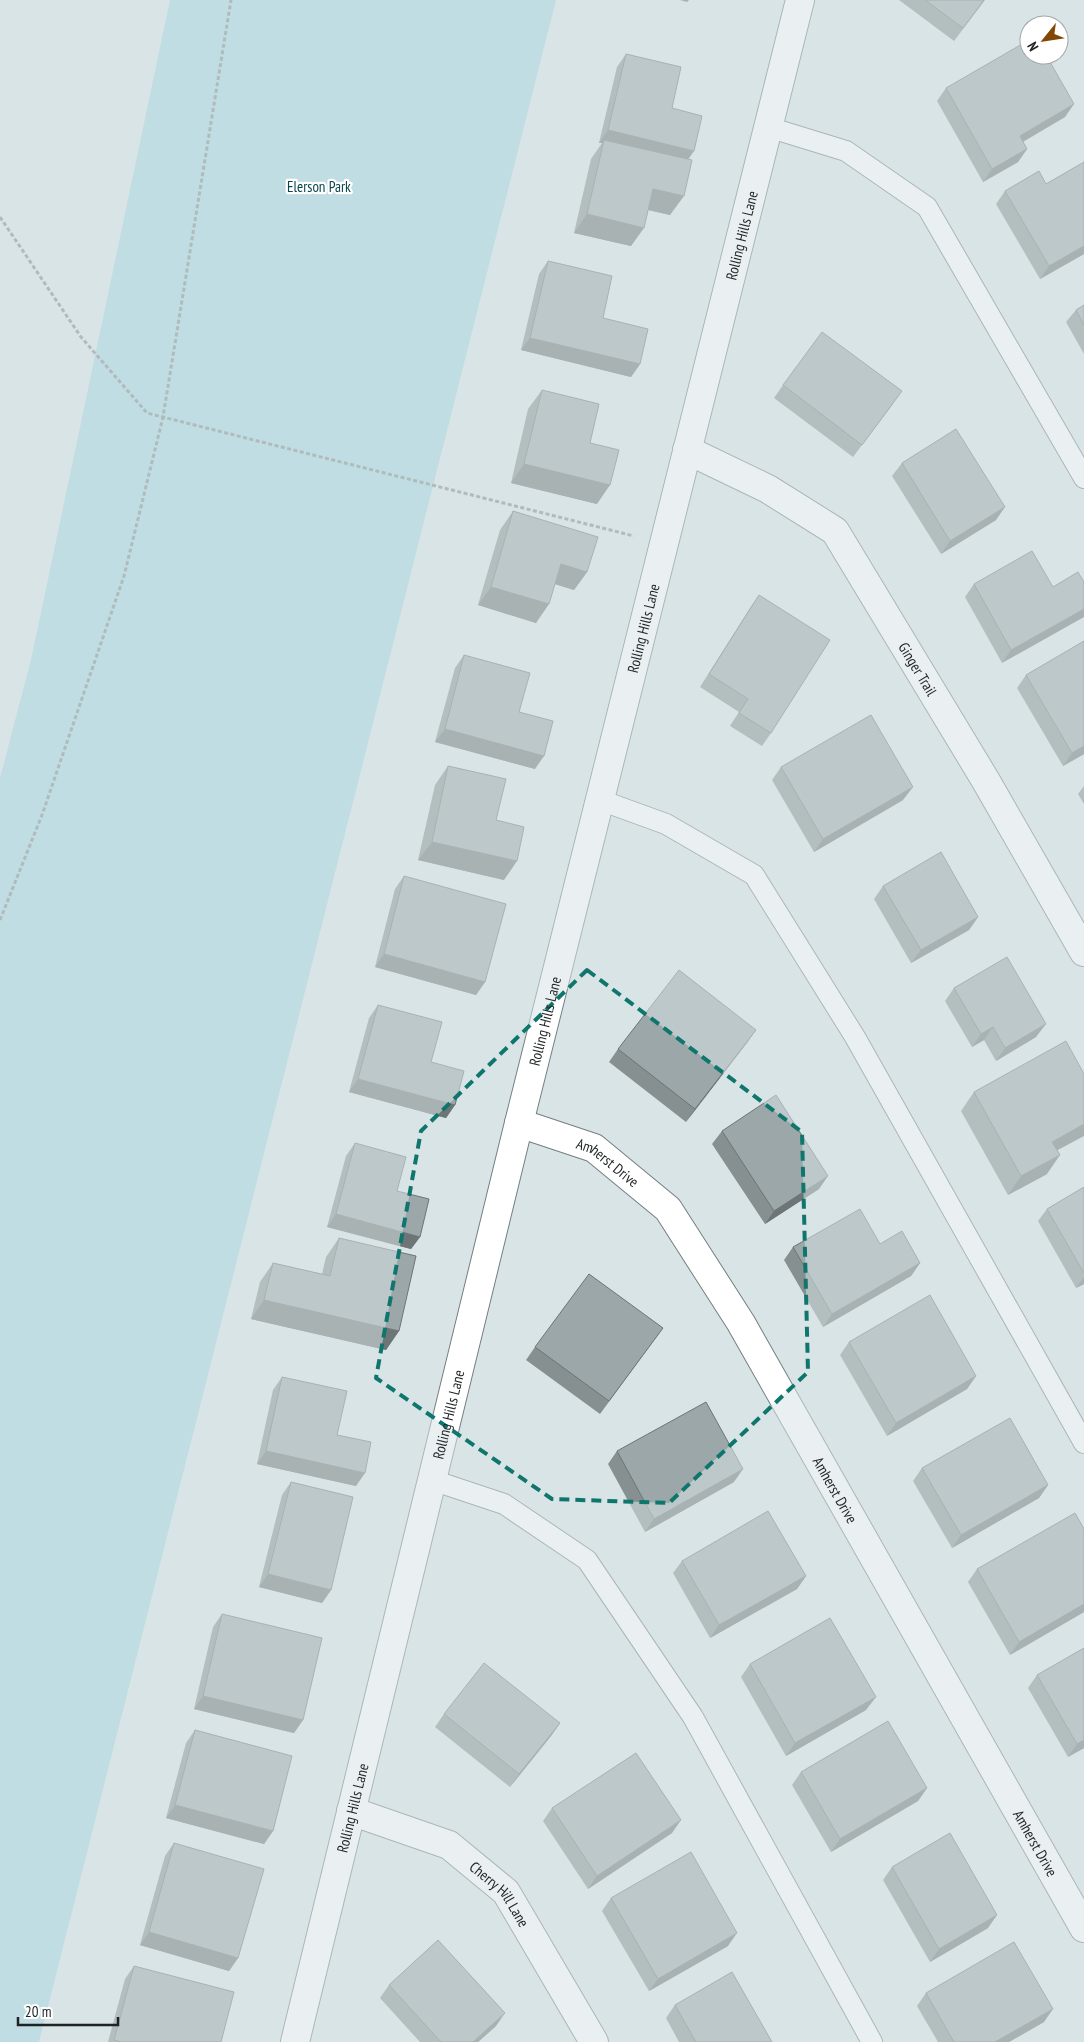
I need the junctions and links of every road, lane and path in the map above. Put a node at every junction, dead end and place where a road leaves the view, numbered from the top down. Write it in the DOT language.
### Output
graph roads {
  1 [pos="231,0"];
  2 [pos="800,0"];
  3 [pos="768,127"];
  4 [pos="0,217"];
  5 [pos="163,417"];
  6 [pos="688,450"];
  7 [pos="1084,478"];
  8 [pos="664,543"];
  9 [pos="600,800"];
  10 [pos="0,920"];
  11 [pos="1084,952"];
  12 [pos="519,1123"];
  13 [pos="1084,1443"];
  14 [pos="432,1480"];
  15 [pos="351,1811"];
  16 [pos="1084,1928"];
  17 [pos="294,2042"];
  18 [pos="594,2042"];
  19 [pos="872,2042"];
  1 -- 5 [label="path"];
  2 -- 3 [label="street, Rolling Hills Lane"];
  3 -- 6 [label="street, Rolling Hills Lane"];
  3 -- 7 [label="lane"];
  4 -- 5 [label="path"];
  5 -- 8 [label="path"];
  5 -- 10 [label="path"];
  6 -- 8 [label="street, Rolling Hills Lane"];
  6 -- 11 [label="street, Ginger Trail"];
  8 -- 9 [label="street, Rolling Hills Lane"];
  9 -- 12 [label="street, Rolling Hills Lane"];
  9 -- 13 [label="lane"];
  12 -- 14 [label="street, Rolling Hills Lane"];
  12 -- 16 [label="street, Amherst Drive"];
  14 -- 15 [label="street, Rolling Hills Lane"];
  14 -- 19 [label="lane"];
  15 -- 17 [label="street, Rolling Hills Lane"];
  15 -- 18 [label="street, Cherry Hill Lane"];
}
